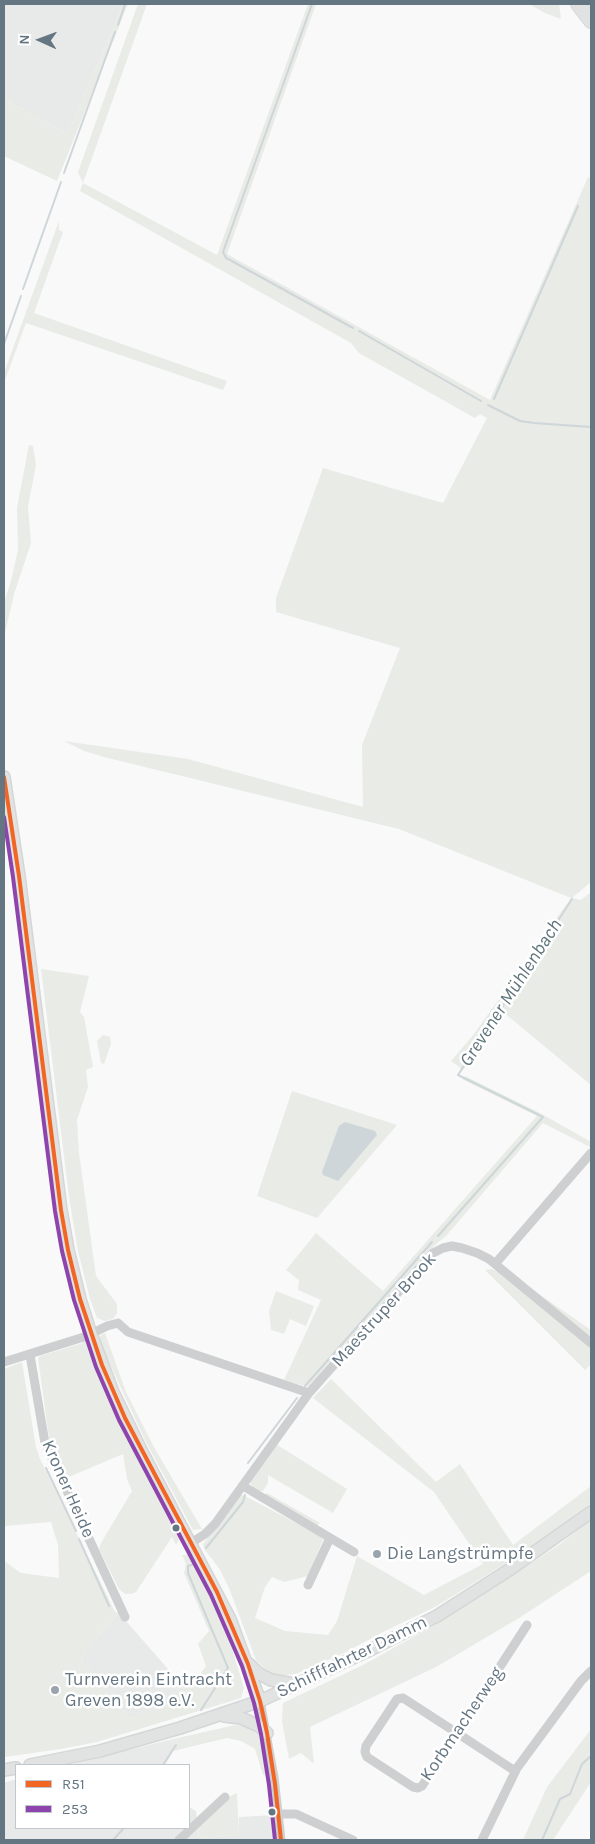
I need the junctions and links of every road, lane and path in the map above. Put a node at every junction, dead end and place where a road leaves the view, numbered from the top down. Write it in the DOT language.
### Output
graph roads {
  1 [pos="578,4"];
  2 [pos="591,21"];
  3 [pos="4,777"];
  4 [pos="591,1153"];
  5 [pos="495,1264"];
  6 [pos="91,1334"];
  7 [pos="591,1343"];
  8 [pos="30,1355"];
  9 [pos="4,1362"];
  10 [pos="309,1393"];
  11 [pos="243,1486"];
  12 [pos="591,1512"];
  13 [pos="330,1538"];
  14 [pos="191,1543"];
  15 [pos="354,1552"];
  16 [pos="308,1585"];
  17 [pos="125,1617"];
  18 [pos="527,1625"];
  19 [pos="248,1664"];
  20 [pos="591,1671"];
  21 [pos="296,1684"];
  22 [pos="260,1701"];
  23 [pos="218,1716"];
  24 [pos="267,1732"];
  25 [pos="456,1733"];
  26 [pos="35,1764"];
  27 [pos="515,1771"];
  28 [pos="225,1797"];
  29 [pos="278,1814"];
  30 [pos="179,1840"];
  31 [pos="281,1840"];
  32 [pos="353,1840"];
  33 [pos="482,1840"];
  1 -- 2 [label="highway"];
  3 -- 6 [label="main road"];
  4 -- 5 [label="street"];
  5 -- 7 [label="street, Maestruper Brook"];
  5 -- 10 [label="street, Maestruper Brook"];
  6 -- 8 [label="street"];
  6 -- 10 [label="street"];
  6 -- 14 [label="main road"];
  8 -- 9 [label="street"];
  8 -- 17 [label="street, Kroner Heide"];
  10 -- 11 [label="street, Maestruper Brook"];
  11 -- 13 [label="street"];
  11 -- 14 [label="street, Maestruper Brook"];
  12 -- 21 [label="main road, Schifffahrter Damm"];
  13 -- 15 [label="street"];
  13 -- 16 [label="street"];
  14 -- 19 [label="main road"];
  18 -- 25 [label="street, Korbmacherweg"];
  19 -- 21 [label="main road"];
  19 -- 22 [label="main road"];
  20 -- 27 [label="street"];
  21 -- 22 [label="main road, Schifffahrter Damm"];
  22 -- 23 [label="main road, Schifffahrter Damm"];
  22 -- 24 [label="street"];
  23 -- 24 [label="main road"];
  23 -- 26 [label="main road, Schifffahrter Damm"];
  24 -- 29 [label="street"];
  25 -- 25 [label="street, Korbmacherweg"];
  25 -- 27 [label="street"];
  27 -- 33 [label="street"];
  28 -- 30 [label="street"];
  29 -- 31 [label="street"];
  29 -- 32 [label="street"];
}
